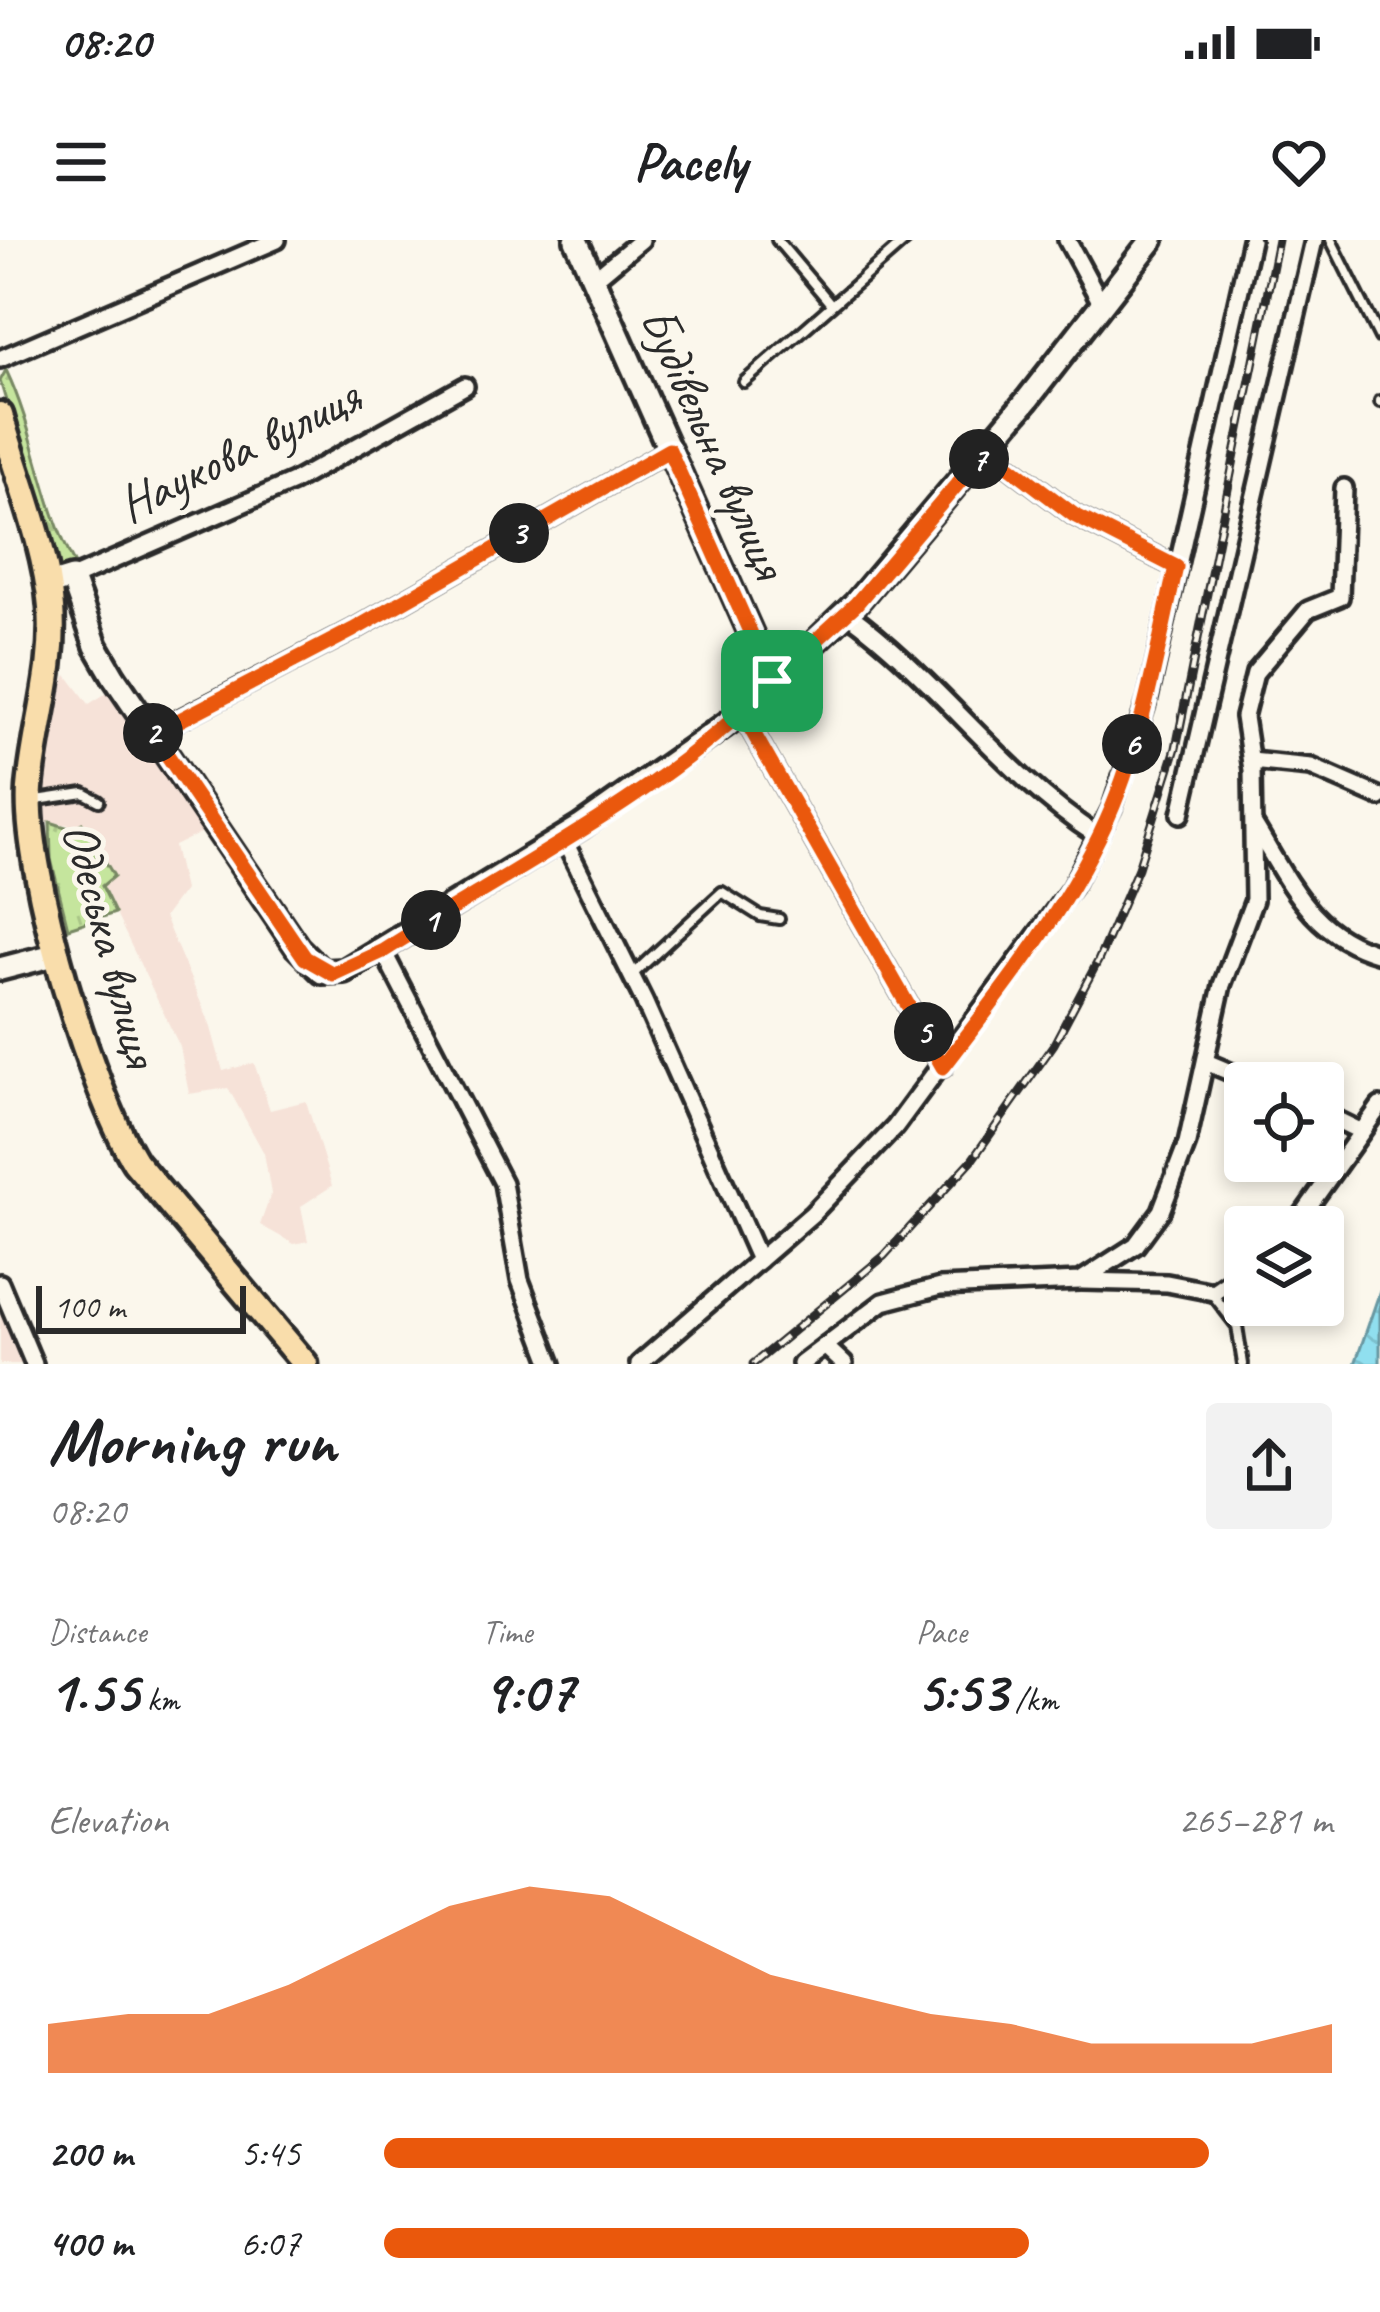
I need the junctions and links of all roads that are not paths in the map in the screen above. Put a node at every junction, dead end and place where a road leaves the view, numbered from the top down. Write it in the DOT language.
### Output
graph roads {
  1 [pos="277,240"];
  2 [pos="576,240"];
  3 [pos="641,240"];
  4 [pos="777,240"];
  5 [pos="905,240"];
  6 [pos="1067,240"];
  7 [pos="1151,240"];
  8 [pos="1251,240"];
  9 [pos="1314,240"];
  10 [pos="1331,240"];
  11 [pos="593,280"];
  12 [pos="830,303"];
  13 [pos="1101,303"];
  14 [pos="1380,338"];
  15 [pos="0,359"];
  16 [pos="744,382"];
  17 [pos="465,386"];
  18 [pos="0,415"];
  19 [pos="987,449"];
  20 [pos="669,450"];
  21 [pos="1345,488"];
  22 [pos="1176,567"];
  23 [pos="60,581"];
  24 [pos="847,613"];
  25 [pos="772,681"];
  26 [pos="742,713"];
  27 [pos="153,734"];
  28 [pos="1250,761"];
  29 [pos="1380,797"];
  30 [pos="30,800"];
  31 [pos="99,801"];
  32 [pos="1180,814"];
  33 [pos="1253,822"];
  34 [pos="1096,835"];
  35 [pos="562,838"];
  36 [pos="779,919"];
  37 [pos="383,951"];
  38 [pos="58,954"];
  39 [pos="1380,954"];
  40 [pos="0,969"];
  41 [pos="631,976"];
  42 [pos="1206,1063"];
  43 [pos="943,1067"];
  44 [pos="1224,1070"];
  45 [pos="1380,1106"];
  46 [pos="1344,1123"];
  47 [pos="1360,1131"];
  48 [pos="1308,1206"];
  49 [pos="759,1260"];
  50 [pos="1080,1281"];
  51 [pos="0,1283"];
  52 [pos="1224,1283"];
  53 [pos="1210,1291"];
  54 [pos="825,1346"];
  55 [pos="34,1364"];
  56 [pos="304,1364"];
  57 [pos="552,1364"];
  58 [pos="639,1364"];
  59 [pos="801,1364"];
  60 [pos="844,1364"];
  61 [pos="1243,1364"];
  1 -- 15 [label="street"];
  2 -- 11 [label="street, Будівельна вулиця"];
  3 -- 11 [label="street"];
  4 -- 12 [label="lane"];
  5 -- 12 [label="lane"];
  6 -- 13 [label="street"];
  7 -- 13 [label="street"];
  8 -- 22 [label="street"];
  9 -- 32 [label="street"];
  10 -- 14 [label="lane"];
  11 -- 20 [label="street, Будівельна вулиця"];
  12 -- 16 [label="lane"];
  13 -- 19 [label="street"];
  17 -- 23 [label="street, Наукова вулиця"];
  18 -- 23 [label="main road, Одеська вулиця"];
  19 -- 22 [label="street"];
  19 -- 24 [label="street"];
  20 -- 25 [label="street, Будівельна вулиця"];
  20 -- 27 [label="street"];
  21 -- 28 [label="street"];
  22 -- 34 [label="street"];
  23 -- 27 [label="street"];
  23 -- 30 [label="main road, Одеська вулиця"];
  24 -- 25 [label="street"];
  24 -- 34 [label="street"];
  25 -- 26 [label="street"];
  26 -- 35 [label="street"];
  26 -- 43 [label="street"];
  27 -- 37 [label="street"];
  28 -- 29 [label="street"];
  28 -- 33 [label="street"];
  30 -- 31 [label="lane"];
  30 -- 38 [label="main road, Одеська вулиця"];
  33 -- 39 [label="street"];
  33 -- 42 [label="street"];
  34 -- 43 [label="street"];
  35 -- 37 [label="street"];
  35 -- 41 [label="street"];
  36 -- 41 [label="lane"];
  37 -- 57 [label="street"];
  38 -- 40 [label="street"];
  38 -- 56 [label="main road, Одеська вулиця"];
  41 -- 49 [label="street"];
  42 -- 44 [label="street"];
  42 -- 50 [label="street"];
  43 -- 49 [label="street"];
  45 -- 47 [label="street"];
  46 -- 47 [label="street"];
  47 -- 48 [label="street"];
  49 -- 58 [label="street"];
  50 -- 53 [label="street"];
  50 -- 54 [label="street"];
  51 -- 55 [label="street"];
  52 -- 53 [label="street"];
  53 -- 61 [label="lane"];
  54 -- 59 [label="street"];
  54 -- 60 [label="street"];
}
